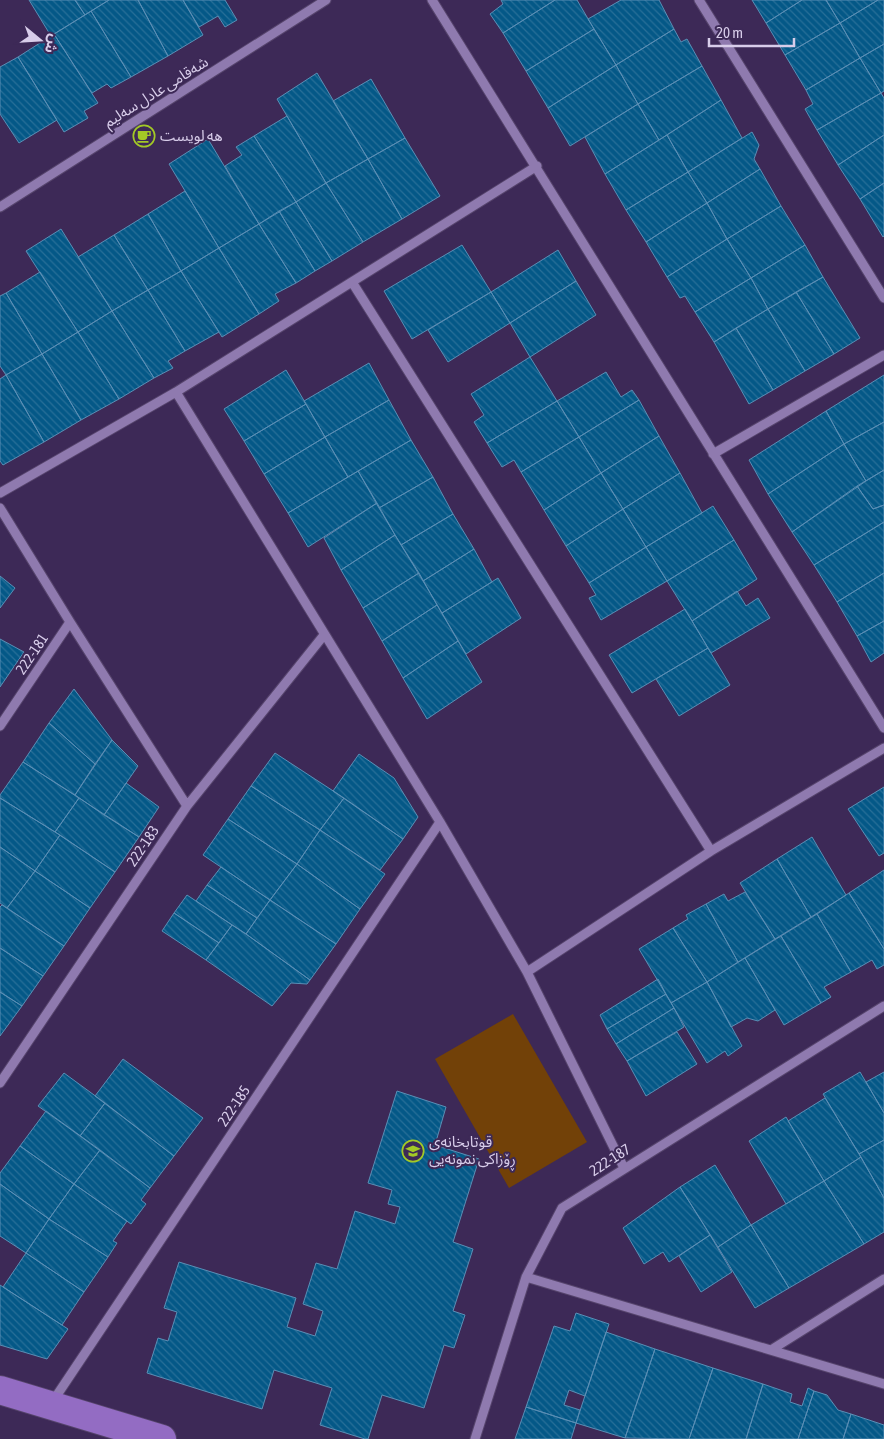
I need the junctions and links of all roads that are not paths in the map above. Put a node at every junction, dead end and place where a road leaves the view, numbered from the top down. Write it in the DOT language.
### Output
graph roads {
  1 [pos="326,0"];
  2 [pos="432,0"];
  3 [pos="700,0"];
  4 [pos="536,166"];
  5 [pos="0,207"];
  6 [pos="352,282"];
  7 [pos="884,298"];
  8 [pos="884,355"];
  9 [pos="176,392"];
  10 [pos="713,454"];
  11 [pos="0,493"];
  12 [pos="0,508"];
  13 [pos="70,622"];
  14 [pos="324,635"];
  15 [pos="0,726"];
  16 [pos="884,728"];
  17 [pos="884,748"];
  18 [pos="188,806"];
  19 [pos="440,822"];
  20 [pos="711,851"];
  21 [pos="527,972"];
  22 [pos="884,1006"];
  23 [pos="0,1083"];
  24 [pos="624,1168"];
  25 [pos="526,1277"];
  26 [pos="884,1279"];
  27 [pos="770,1350"];
  28 [pos="884,1384"];
  29 [pos="0,1390"];
  30 [pos="50,1405"];
  31 [pos="162,1439"];
  32 [pos="475,1439"];
  1 -- 5 [label="street, شەقامی عادل سەلیم"];
  2 -- 4 [label="street"];
  3 -- 7 [label="street"];
  4 -- 6 [label="street"];
  4 -- 10 [label="street"];
  6 -- 9 [label="street"];
  6 -- 20 [label="street"];
  8 -- 10 [label="street"];
  9 -- 11 [label="street"];
  9 -- 14 [label="street"];
  10 -- 16 [label="street"];
  12 -- 13 [label="street"];
  13 -- 15 [label="street, 222-181"];
  13 -- 18 [label="street"];
  14 -- 18 [label="street, 222-183"];
  14 -- 19 [label="street"];
  17 -- 20 [label="street"];
  18 -- 23 [label="street, 222-183"];
  19 -- 21 [label="street"];
  19 -- 30 [label="street, 222-185"];
  20 -- 21 [label="street"];
  21 -- 24 [label="street"];
  22 -- 24 [label="street, 222-187"];
  24 -- 25 [label="street, 222-187"];
  25 -- 27 [label="street"];
  25 -- 32 [label="street, 222-187"];
  26 -- 27 [label="street"];
  27 -- 28 [label="street"];
  29 -- 30 [label="main road"];
  30 -- 31 [label="main road"];
}
